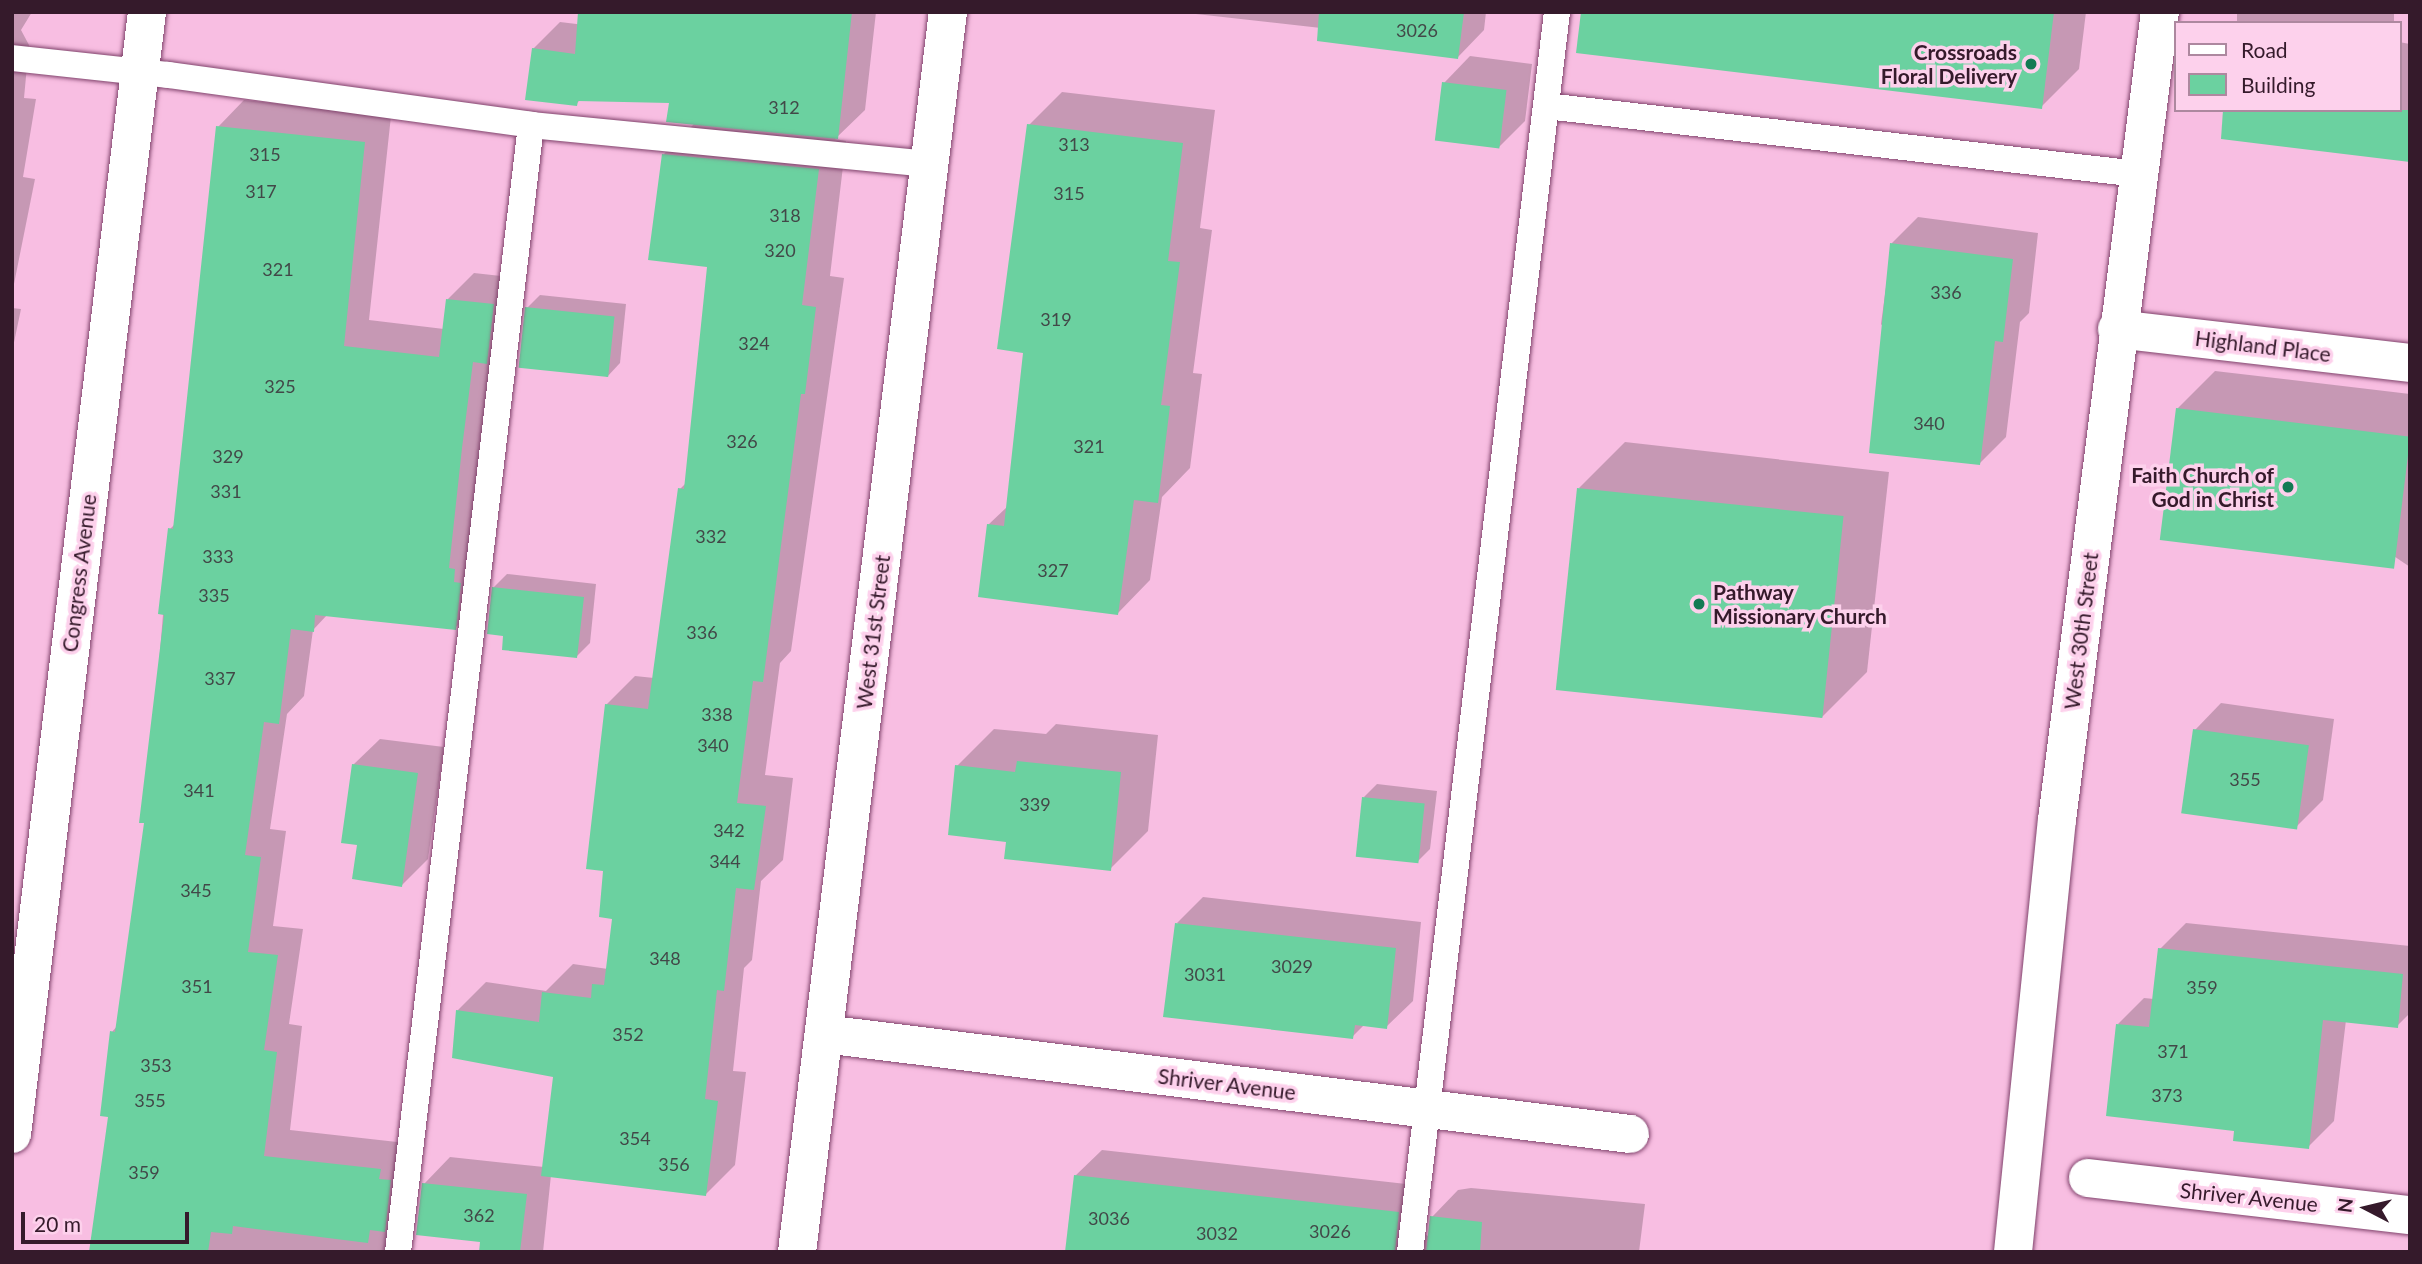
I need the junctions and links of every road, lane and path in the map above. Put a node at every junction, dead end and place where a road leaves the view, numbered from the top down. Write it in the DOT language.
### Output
graph roads {
  1 [pos="147,12"];
  2 [pos="948,12"];
  3 [pos="1557,12"];
  4 [pos="2160,12"];
  5 [pos="12,58"];
  6 [pos="140,71"];
  7 [pos="1546,106"];
  8 [pos="531,125"];
  9 [pos="931,164"];
  10 [pos="2138,174"];
  11 [pos="2117,329"];
  12 [pos="2410,363"];
  13 [pos="824,1034"];
  14 [pos="1426,1109"];
  15 [pos="1630,1134"];
  16 [pos="12,1135"];
  17 [pos="2088,1178"];
  18 [pos="2410,1215"];
  19 [pos="398,1252"];
  20 [pos="797,1252"];
  21 [pos="1410,1252"];
  22 [pos="2013,1252"];
  1 -- 6 [label="street, Congress Avenue"];
  2 -- 9 [label="street, West 31st Street"];
  3 -- 7 [label="lane"];
  4 -- 10 [label="street, West 30th Street"];
  5 -- 6 [label="lane"];
  6 -- 8 [label="lane"];
  6 -- 16 [label="street, Congress Avenue"];
  7 -- 10 [label="lane"];
  7 -- 14 [label="lane"];
  8 -- 9 [label="lane"];
  8 -- 19 [label="lane"];
  9 -- 13 [label="street, West 31st Street"];
  10 -- 11 [label="street, West 30th Street"];
  11 -- 12 [label="street, Highland Place"];
  11 -- 22 [label="street, West 30th Street"];
  13 -- 14 [label="street, Shriver Avenue"];
  13 -- 20 [label="street, West 31st Street"];
  14 -- 15 [label="street, Shriver Avenue"];
  14 -- 21 [label="lane"];
  17 -- 18 [label="street, Shriver Avenue"];
}
